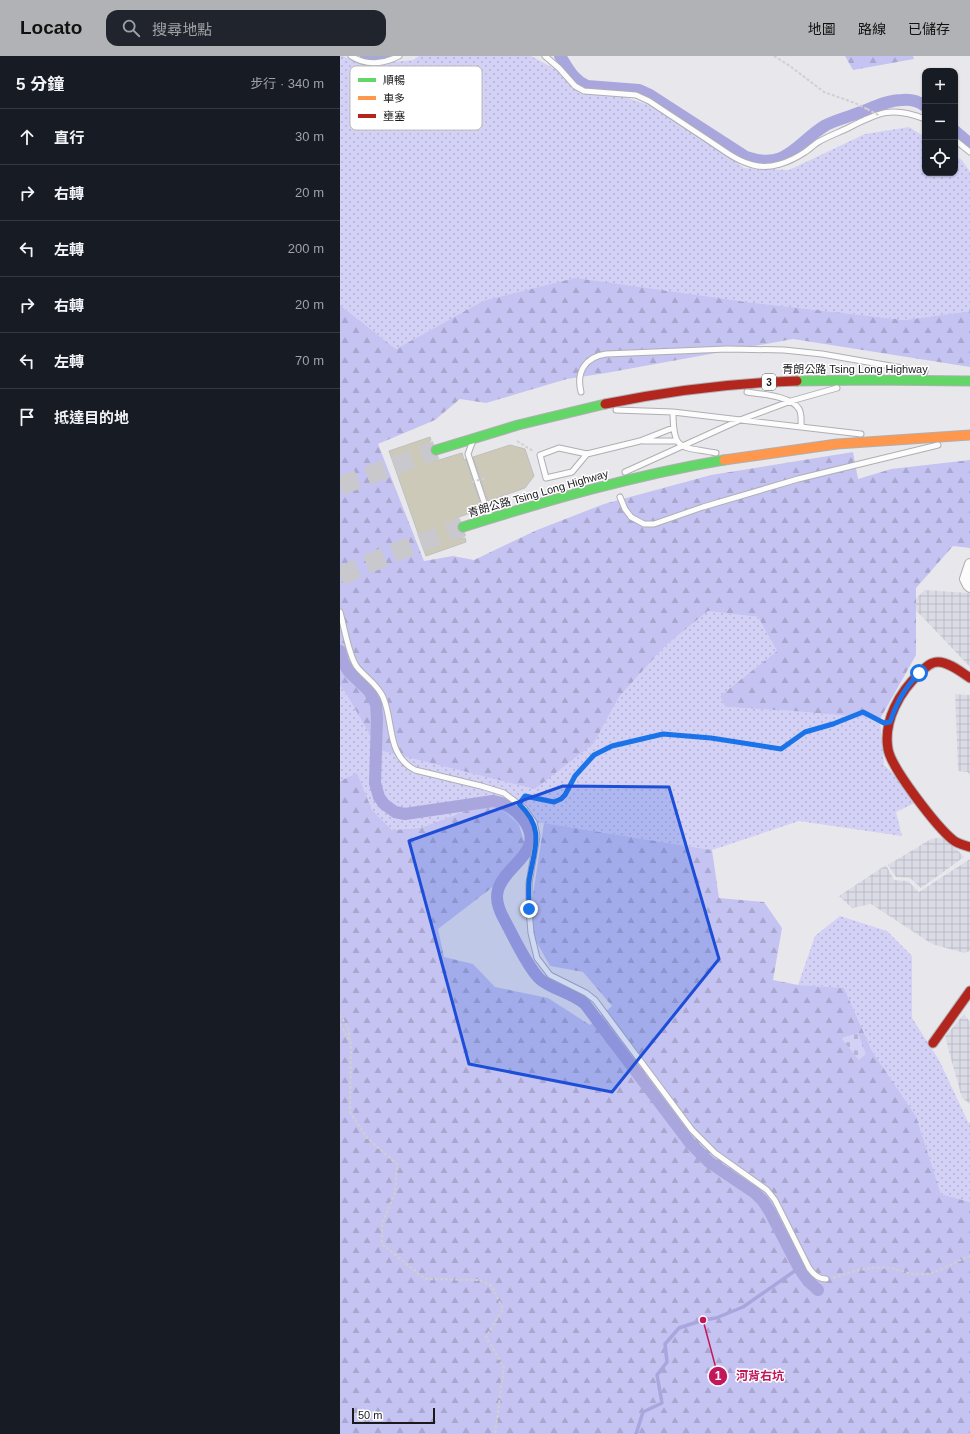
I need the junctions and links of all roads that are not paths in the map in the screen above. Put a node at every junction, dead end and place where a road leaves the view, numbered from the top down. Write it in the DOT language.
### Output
graph roads {
  1 [pos="351,56"];
  2 [pos="399,56"];
  3 [pos="545,56"];
  4 [pos="922,118"];
  5 [pos="958,142"];
  6 [pos="970,152"];
  7 [pos="933,373"];
  8 [pos="940,375"];
  9 [pos="864,380"];
  10 [pos="970,381"];
  11 [pos="716,386"];
  12 [pos="737,390"];
  13 [pos="744,391"];
  14 [pos="581,392"];
  15 [pos="791,401"];
  16 [pos="570,410"];
  17 [pos="673,412"];
  18 [pos="740,420"];
  19 [pos="801,427"];
  20 [pos="673,428"];
  21 [pos="870,435"];
  22 [pos="877,435"];
  23 [pos="970,436"];
  24 [pos="474,437"];
  25 [pos="906,438"];
  26 [pos="640,441"];
  27 [pos="676,441"];
  28 [pos="948,443"];
  29 [pos="941,444"];
  30 [pos="681,446"];
  31 [pos="436,450"];
  32 [pos="587,454"];
  33 [pos="738,458"];
  34 [pos="617,478"];
  35 [pos="620,497"];
  36 [pos="494,517"];
  37 [pos="463,527"];
  38 [pos="970,564"];
  39 [pos="970,587"];
  40 [pos="340,612"];
  41 [pos="970,678"];
  42 [pos="970,847"];
  43 [pos="970,991"];
  44 [pos="933,1043"];
  45 [pos="826,1279"];
  1 -- 2 [label="lane"];
  3 -- 4 [label="lane"];
  5 -- 6 [label="lane"];
  7 -- 14 [label="lane"];
  8 -- 10 [label="lane"];
  9 -- 10 [label="main road, 青朗公路 Tsing Long Highway / 3"];
  9 -- 11 [label="main road, 青朗公路 Tsing Long Highway / 3"];
  9 -- 15 [label="lane"];
  11 -- 12 [label="lane"];
  11 -- 16 [label="main road, 青朗公路 Tsing Long Highway / 3"];
  13 -- 15 [label="lane"];
  15 -- 18 [label="lane"];
  15 -- 19 [label="lane"];
  16 -- 17 [label="lane"];
  16 -- 24 [label="main road, 青朗公路 Tsing Long Highway / 3"];
  17 -- 18 [label="lane"];
  17 -- 20 [label="lane"];
  18 -- 19 [label="lane"];
  18 -- 30 [label="lane"];
  19 -- 21 [label="lane"];
  20 -- 26 [label="lane"];
  20 -- 27 [label="lane"];
  22 -- 25 [label="lane"];
  23 -- 25 [label="main road"];
  23 -- 28 [label="lane"];
  24 -- 31 [label="main road, 青朗公路 Tsing Long Highway / 3"];
  24 -- 36 [label="lane"];
  25 -- 33 [label="main road"];
  26 -- 27 [label="lane"];
  26 -- 32 [label="lane"];
  27 -- 30 [label="lane"];
  29 -- 35 [label="lane"];
  30 -- 33 [label="lane"];
  30 -- 34 [label="lane"];
  32 -- 32 [label="lane"];
  33 -- 34 [label="main road, 青朗公路 Tsing Long Highway"];
  34 -- 36 [label="main road, 青朗公路 Tsing Long Highway"];
  36 -- 37 [label="main road, 青朗公路 Tsing Long Highway"];
  38 -- 39 [label="street"];
  40 -- 45 [label="lane"];
  41 -- 42 [label="main road"];
  43 -- 44 [label="main road"];
}
